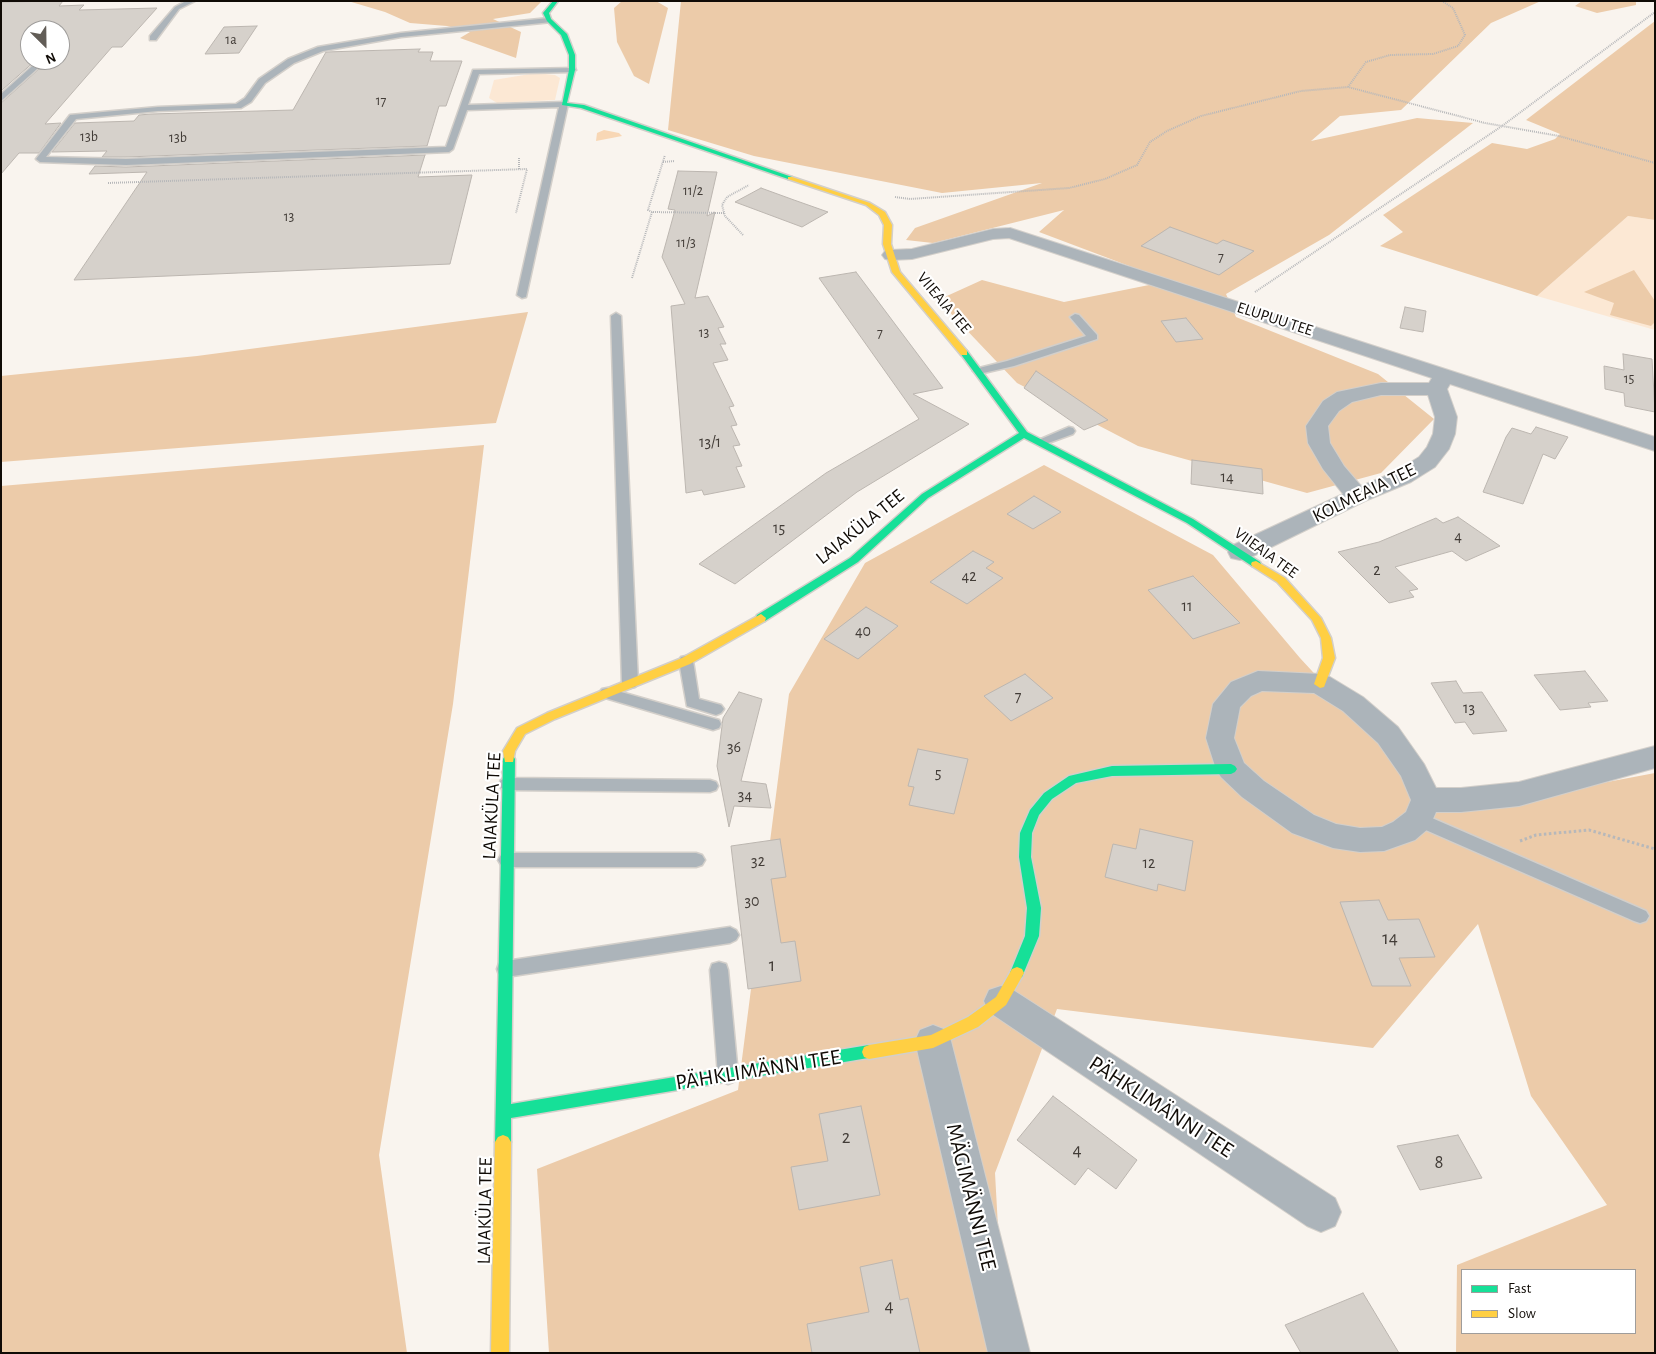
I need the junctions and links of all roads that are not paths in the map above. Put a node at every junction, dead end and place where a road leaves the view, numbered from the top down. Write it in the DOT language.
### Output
graph roads {
  1 [pos="192,1"];
  2 [pos="556,1"];
  3 [pos="549,20"];
  4 [pos="152,38"];
  5 [pos="33,70"];
  6 [pos="572,70"];
  7 [pos="1,99"];
  8 [pos="564,104"];
  9 [pos="464,108"];
  10 [pos="891,255"];
  11 [pos="522,295"];
  12 [pos="616,316"];
  13 [pos="1075,317"];
  14 [pos="979,371"];
  15 [pos="1441,381"];
  16 [pos="1069,431"];
  17 [pos="1024,434"];
  18 [pos="1040,442"];
  19 [pos="1655,444"];
  20 [pos="1357,496"];
  21 [pos="1240,552"];
  22 [pos="686,661"];
  23 [pos="630,683"];
  24 [pos="1320,684"];
  25 [pos="607,694"];
  26 [pos="1655,757"];
  27 [pos="1231,769"];
  28 [pos="508,784"];
  29 [pos="710,786"];
  30 [pos="1422,810"];
  31 [pos="507,860"];
  32 [pos="696,860"];
  33 [pos="1640,916"];
  34 [pos="730,935"];
  35 [pos="506,969"];
  36 [pos="719,970"];
  37 [pos="1001,1001"];
  38 [pos="932,1041"];
  39 [pos="728,1075"];
  40 [pos="504,1112"];
  41 [pos="1320,1212"];
  42 [pos="500,1353"];
  43 [pos="1009,1353"];
  1 -- 4 [label="lane"];
  2 -- 3 [label="street"];
  3 -- 6 [label="street"];
  3 -- 9 [label="lane"];
  5 -- 7 [label="lane"];
  6 -- 8 [label="street"];
  6 -- 9 [label="lane"];
  8 -- 9 [label="lane"];
  8 -- 10 [label="street, VIIEAIA TEE"];
  8 -- 11 [label="lane"];
  10 -- 14 [label="street, VIIEAIA TEE"];
  10 -- 15 [label="street, ELUPUU TEE"];
  12 -- 23 [label="lane"];
  13 -- 14 [label="lane"];
  14 -- 17 [label="street, VIIEAIA TEE"];
  15 -- 19 [label="street, ELUPUU TEE"];
  15 -- 20 [label="street, KOLMEAIA TEE"];
  15 -- 20 [label="street"];
  16 -- 18 [label="lane"];
  17 -- 18 [label="street, VIIEAIA TEE"];
  17 -- 22 [label="street, LAIAKÜLA TEE"];
  18 -- 21 [label="street, VIIEAIA TEE"];
  20 -- 21 [label="street, KOLMEAIA TEE"];
  21 -- 24 [label="street, VIIEAIA TEE"];
  22 -- 23 [label="street, LAIAKÜLA TEE"];
  22 -- 25 [label="lane"];
  23 -- 25 [label="street, LAIAKÜLA TEE"];
  24 -- 27 [label="street"];
  24 -- 30 [label="street"];
  25 -- 28 [label="street, LAIAKÜLA TEE"];
  26 -- 30 [label="street"];
  27 -- 30 [label="street"];
  27 -- 37 [label="street, PÄHKLIMÄNNI TEE"];
  28 -- 29 [label="lane"];
  28 -- 31 [label="street, LAIAKÜLA TEE"];
  30 -- 33 [label="lane"];
  31 -- 32 [label="lane"];
  31 -- 35 [label="street, LAIAKÜLA TEE"];
  34 -- 35 [label="lane"];
  35 -- 40 [label="street, LAIAKÜLA TEE"];
  36 -- 39 [label="lane"];
  37 -- 38 [label="street, PÄHKLIMÄNNI TEE"];
  37 -- 41 [label="street, PÄHKLIMÄNNI TEE"];
  38 -- 39 [label="street, PÄHKLIMÄNNI TEE"];
  38 -- 43 [label="street, MÄGIMÄNNI TEE"];
  39 -- 40 [label="street, PÄHKLIMÄNNI TEE"];
  40 -- 42 [label="street, LAIAKÜLA TEE"];
}
